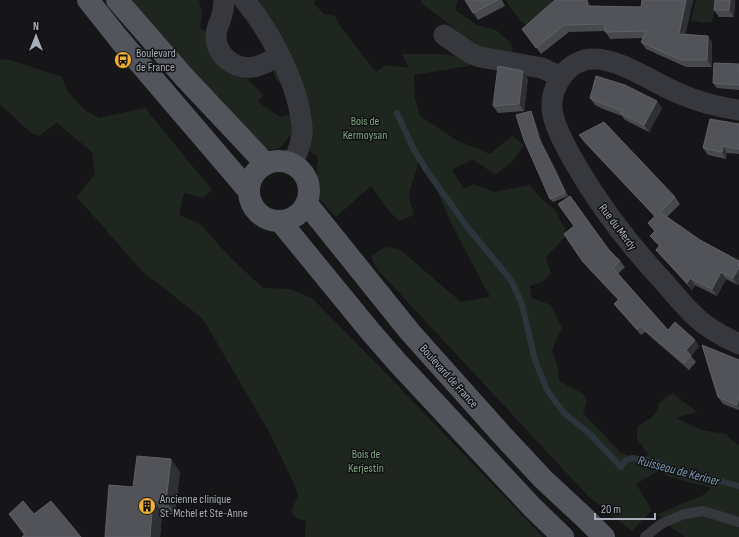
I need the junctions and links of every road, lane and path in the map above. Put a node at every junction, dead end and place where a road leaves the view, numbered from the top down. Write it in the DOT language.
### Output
graph roads {
  1 [pos="88,0"];
  2 [pos="117,0"];
  3 [pos="244,0"];
  4 [pos="223,9"];
  5 [pos="444,35"];
  6 [pos="280,56"];
  7 [pos="561,77"];
  8 [pos="739,110"];
  9 [pos="266,164"];
  10 [pos="293,164"];
  11 [pos="249,191"];
  12 [pos="307,204"];
  13 [pos="280,221"];
  14 [pos="739,344"];
  15 [pos="739,522"];
  16 [pos="563,537"];
  17 [pos="604,537"];
  18 [pos="645,537"];
  1 -- 11 [label="main road"];
  2 -- 9 [label="main road"];
  3 -- 4 [label="street"];
  3 -- 6 [label="street"];
  4 -- 6 [label="street"];
  5 -- 7 [label="street"];
  6 -- 10 [label="street"];
  7 -- 8 [label="street, Rue du Merdy"];
  7 -- 14 [label="street, Rue du Merdy"];
  9 -- 10 [label="main road"];
  9 -- 11 [label="main road"];
  10 -- 12 [label="main road"];
  11 -- 13 [label="main road"];
  12 -- 13 [label="main road"];
  12 -- 17 [label="main road, Boulevard de France"];
  13 -- 16 [label="main road"];
  15 -- 18 [label="lane"];
}
